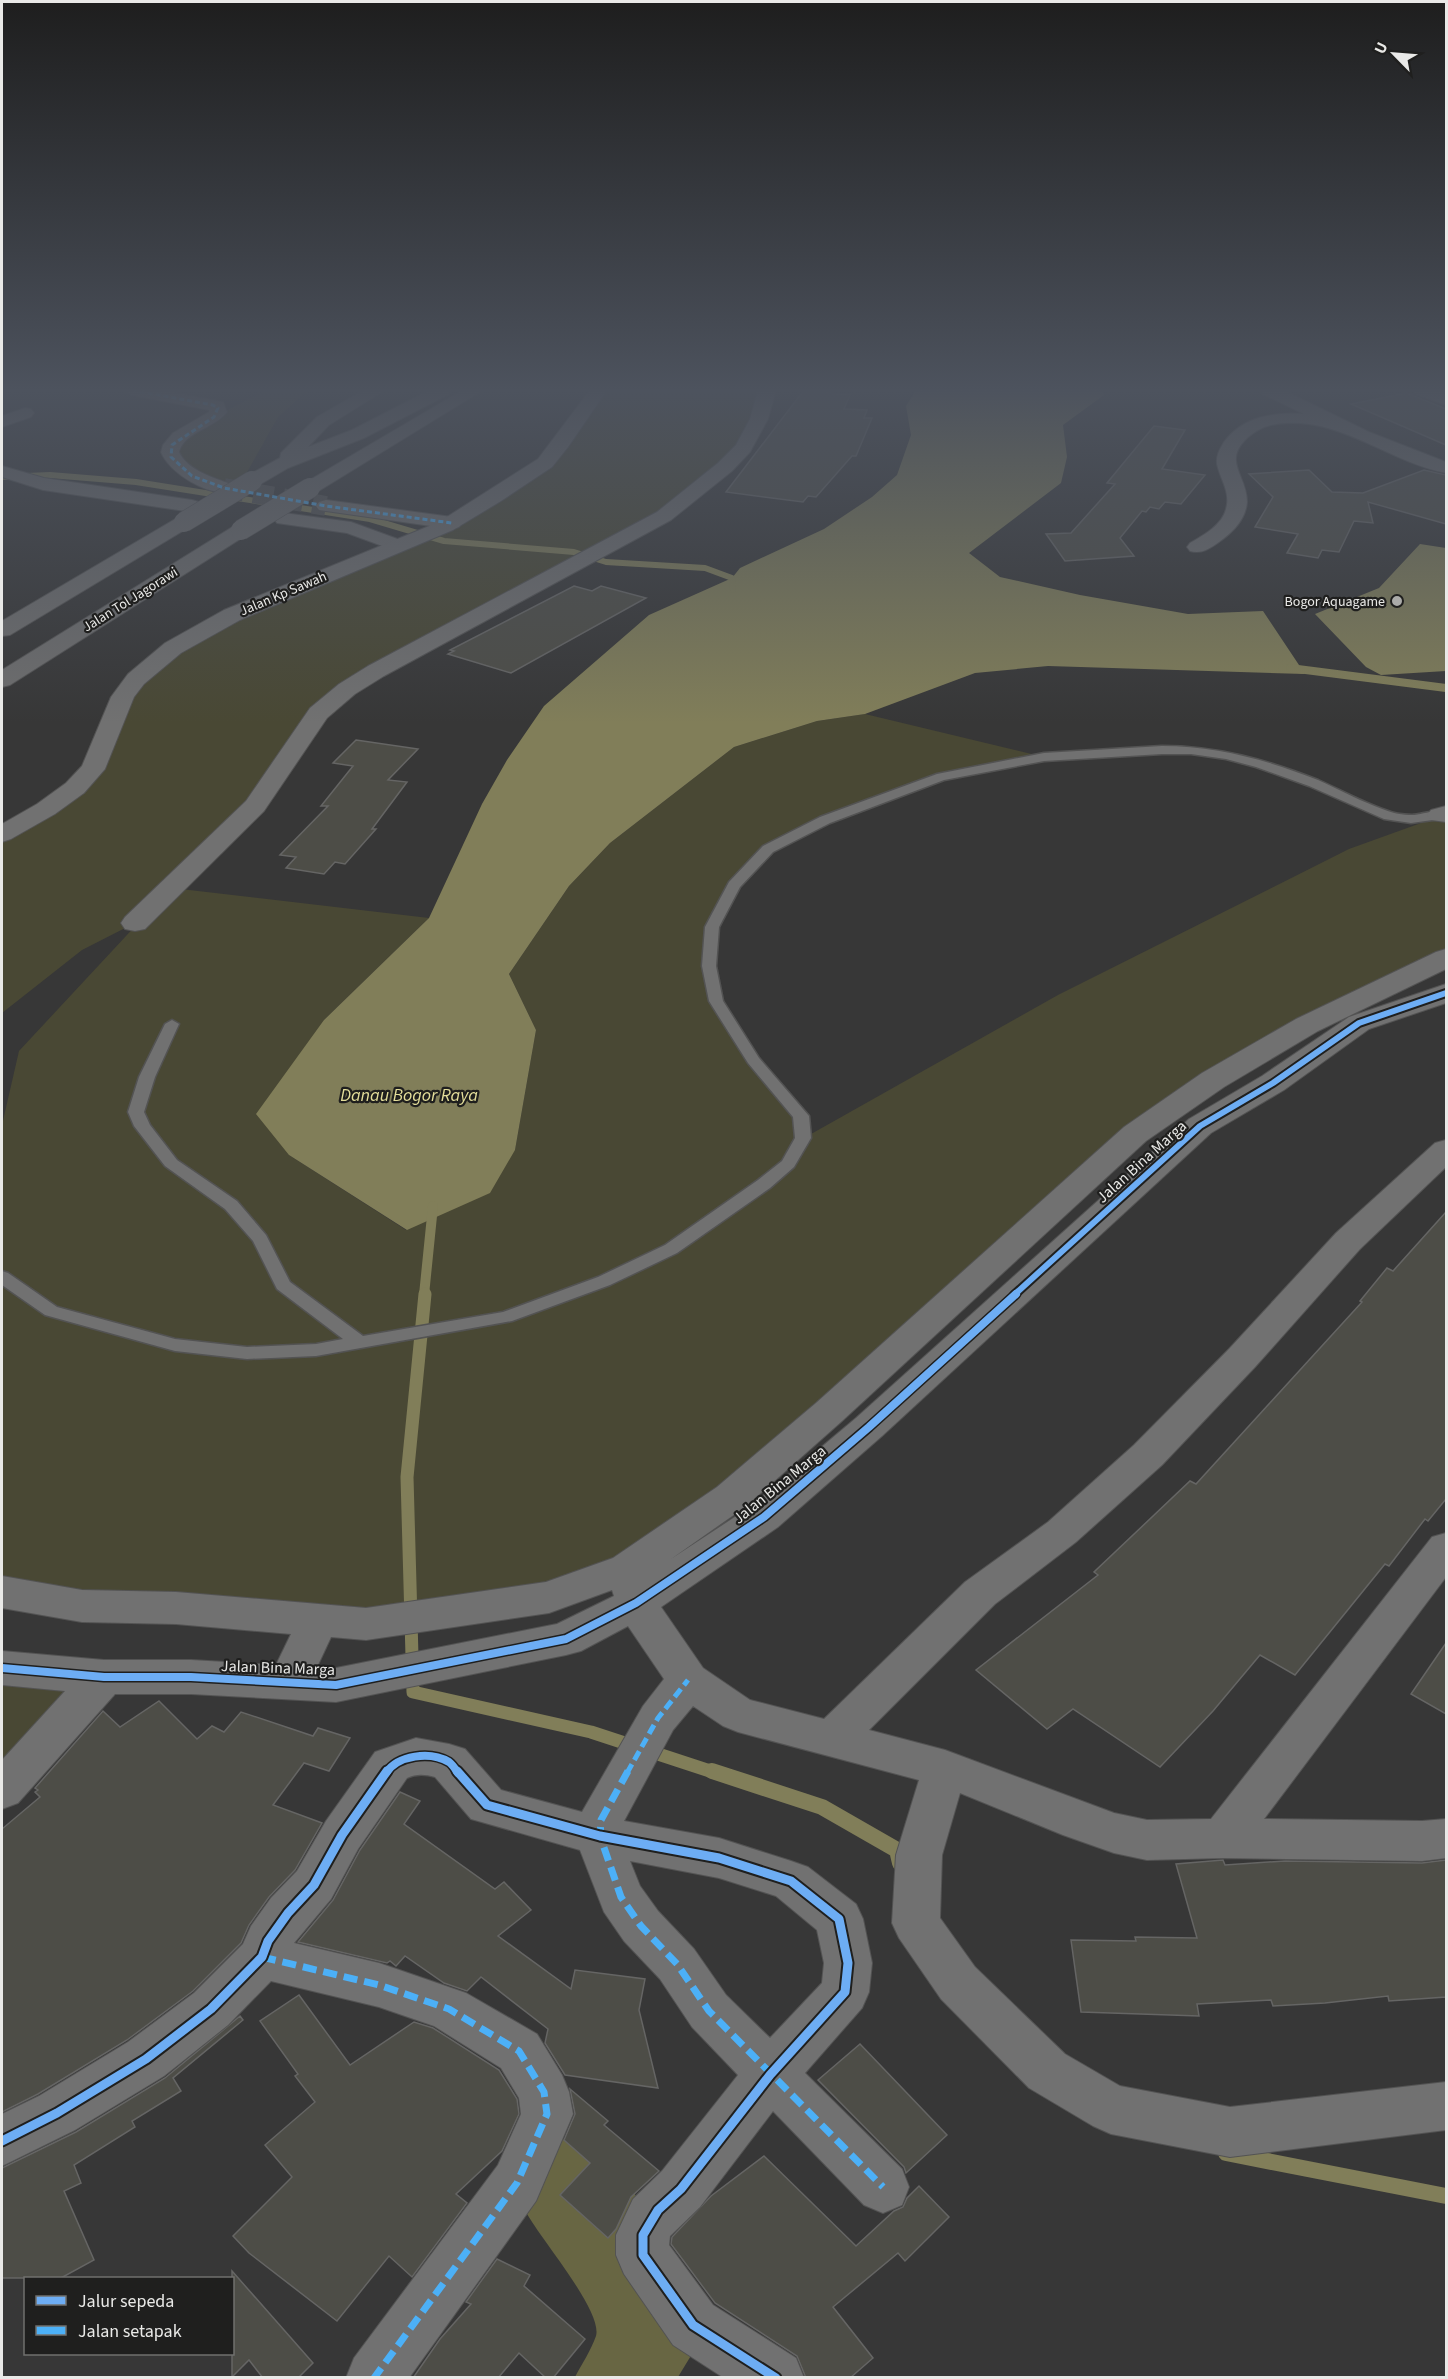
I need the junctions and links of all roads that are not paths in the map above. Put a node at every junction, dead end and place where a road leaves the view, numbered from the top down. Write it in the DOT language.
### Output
graph roads {
  1 [pos="129,501"];
  2 [pos="213,501"];
  3 [pos="289,501"];
  4 [pos="487,501"];
  5 [pos="683,501"];
  6 [pos="1236,501"];
  7 [pos="326,506"];
  8 [pos="188,514"];
  9 [pos="284,519"];
  10 [pos="449,524"];
  11 [pos="401,543"];
  12 [pos="1197,547"];
  13 [pos="2,630"];
  14 [pos="2,680"];
  15 [pos="1443,814"];
  16 [pos="2,834"];
  17 [pos="135,923"];
  18 [pos="1446,958"];
  19 [pos="1446,993"];
  20 [pos="172,1024"];
  21 [pos="1446,1150"];
  22 [pos="2,1277"];
  23 [pos="365,1341"];
  24 [pos="1446,1548"];
  25 [pos="632,1586"];
  26 [pos="2,1592"];
  27 [pos="318,1620"];
  28 [pos="2,1668"];
  29 [pos="104,1677"];
  30 [pos="688,1680"];
  31 [pos="289,1682"];
  32 [pos="833,1738"];
  33 [pos="945,1768"];
  34 [pos="2,1790"];
  35 [pos="601,1828"];
  36 [pos="1223,1838"];
  37 [pos="1446,1839"];
  38 [pos="262,1957"];
  39 [pos="770,2075"];
  40 [pos="1446,2106"];
  41 [pos="2,2141"];
  42 [pos="883,2187"];
  43 [pos="374,2378"];
  44 [pos="776,2378"];
  1 -- 8 [label="street"];
  2 -- 8 [label="highway, bridge"];
  3 -- 14 [label="highway, Jalan Tol Jagorawi, bridge"];
  4 -- 10 [label="street, Jalan Kp Sawah"];
  5 -- 17 [label="street"];
  6 -- 12 [label="street"];
  7 -- 10 [label="street"];
  8 -- 13 [label="highway"];
  9 -- 11 [label="street"];
  10 -- 11 [label="street, Jalan Kp Sawah"];
  11 -- 16 [label="street, Jalan Kp Sawah"];
  15 -- 23 [label="lane"];
  18 -- 25 [label="street, Jalan Bina Marga"];
  19 -- 25 [label="street, Jalan Bina Marga"];
  20 -- 23 [label="lane"];
  21 -- 32 [label="street"];
  22 -- 23 [label="lane"];
  24 -- 36 [label="street"];
  25 -- 27 [label="street"];
  25 -- 30 [label="street"];
  25 -- 31 [label="street, Jalan Bina Marga"];
  26 -- 27 [label="street"];
  27 -- 31 [label="street"];
  28 -- 29 [label="street, Jalan Bina Marga"];
  29 -- 31 [label="street, Jalan Bina Marga"];
  29 -- 34 [label="street"];
  30 -- 32 [label="street"];
  30 -- 35 [label="street"];
  32 -- 33 [label="street"];
  33 -- 36 [label="street"];
  33 -- 40 [label="street"];
  35 -- 38 [label="street"];
  35 -- 39 [label="street"];
  35 -- 39 [label="street"];
  36 -- 37 [label="street"];
  38 -- 41 [label="street"];
  38 -- 43 [label="street"];
  39 -- 42 [label="street"];
  39 -- 44 [label="street"];
}
